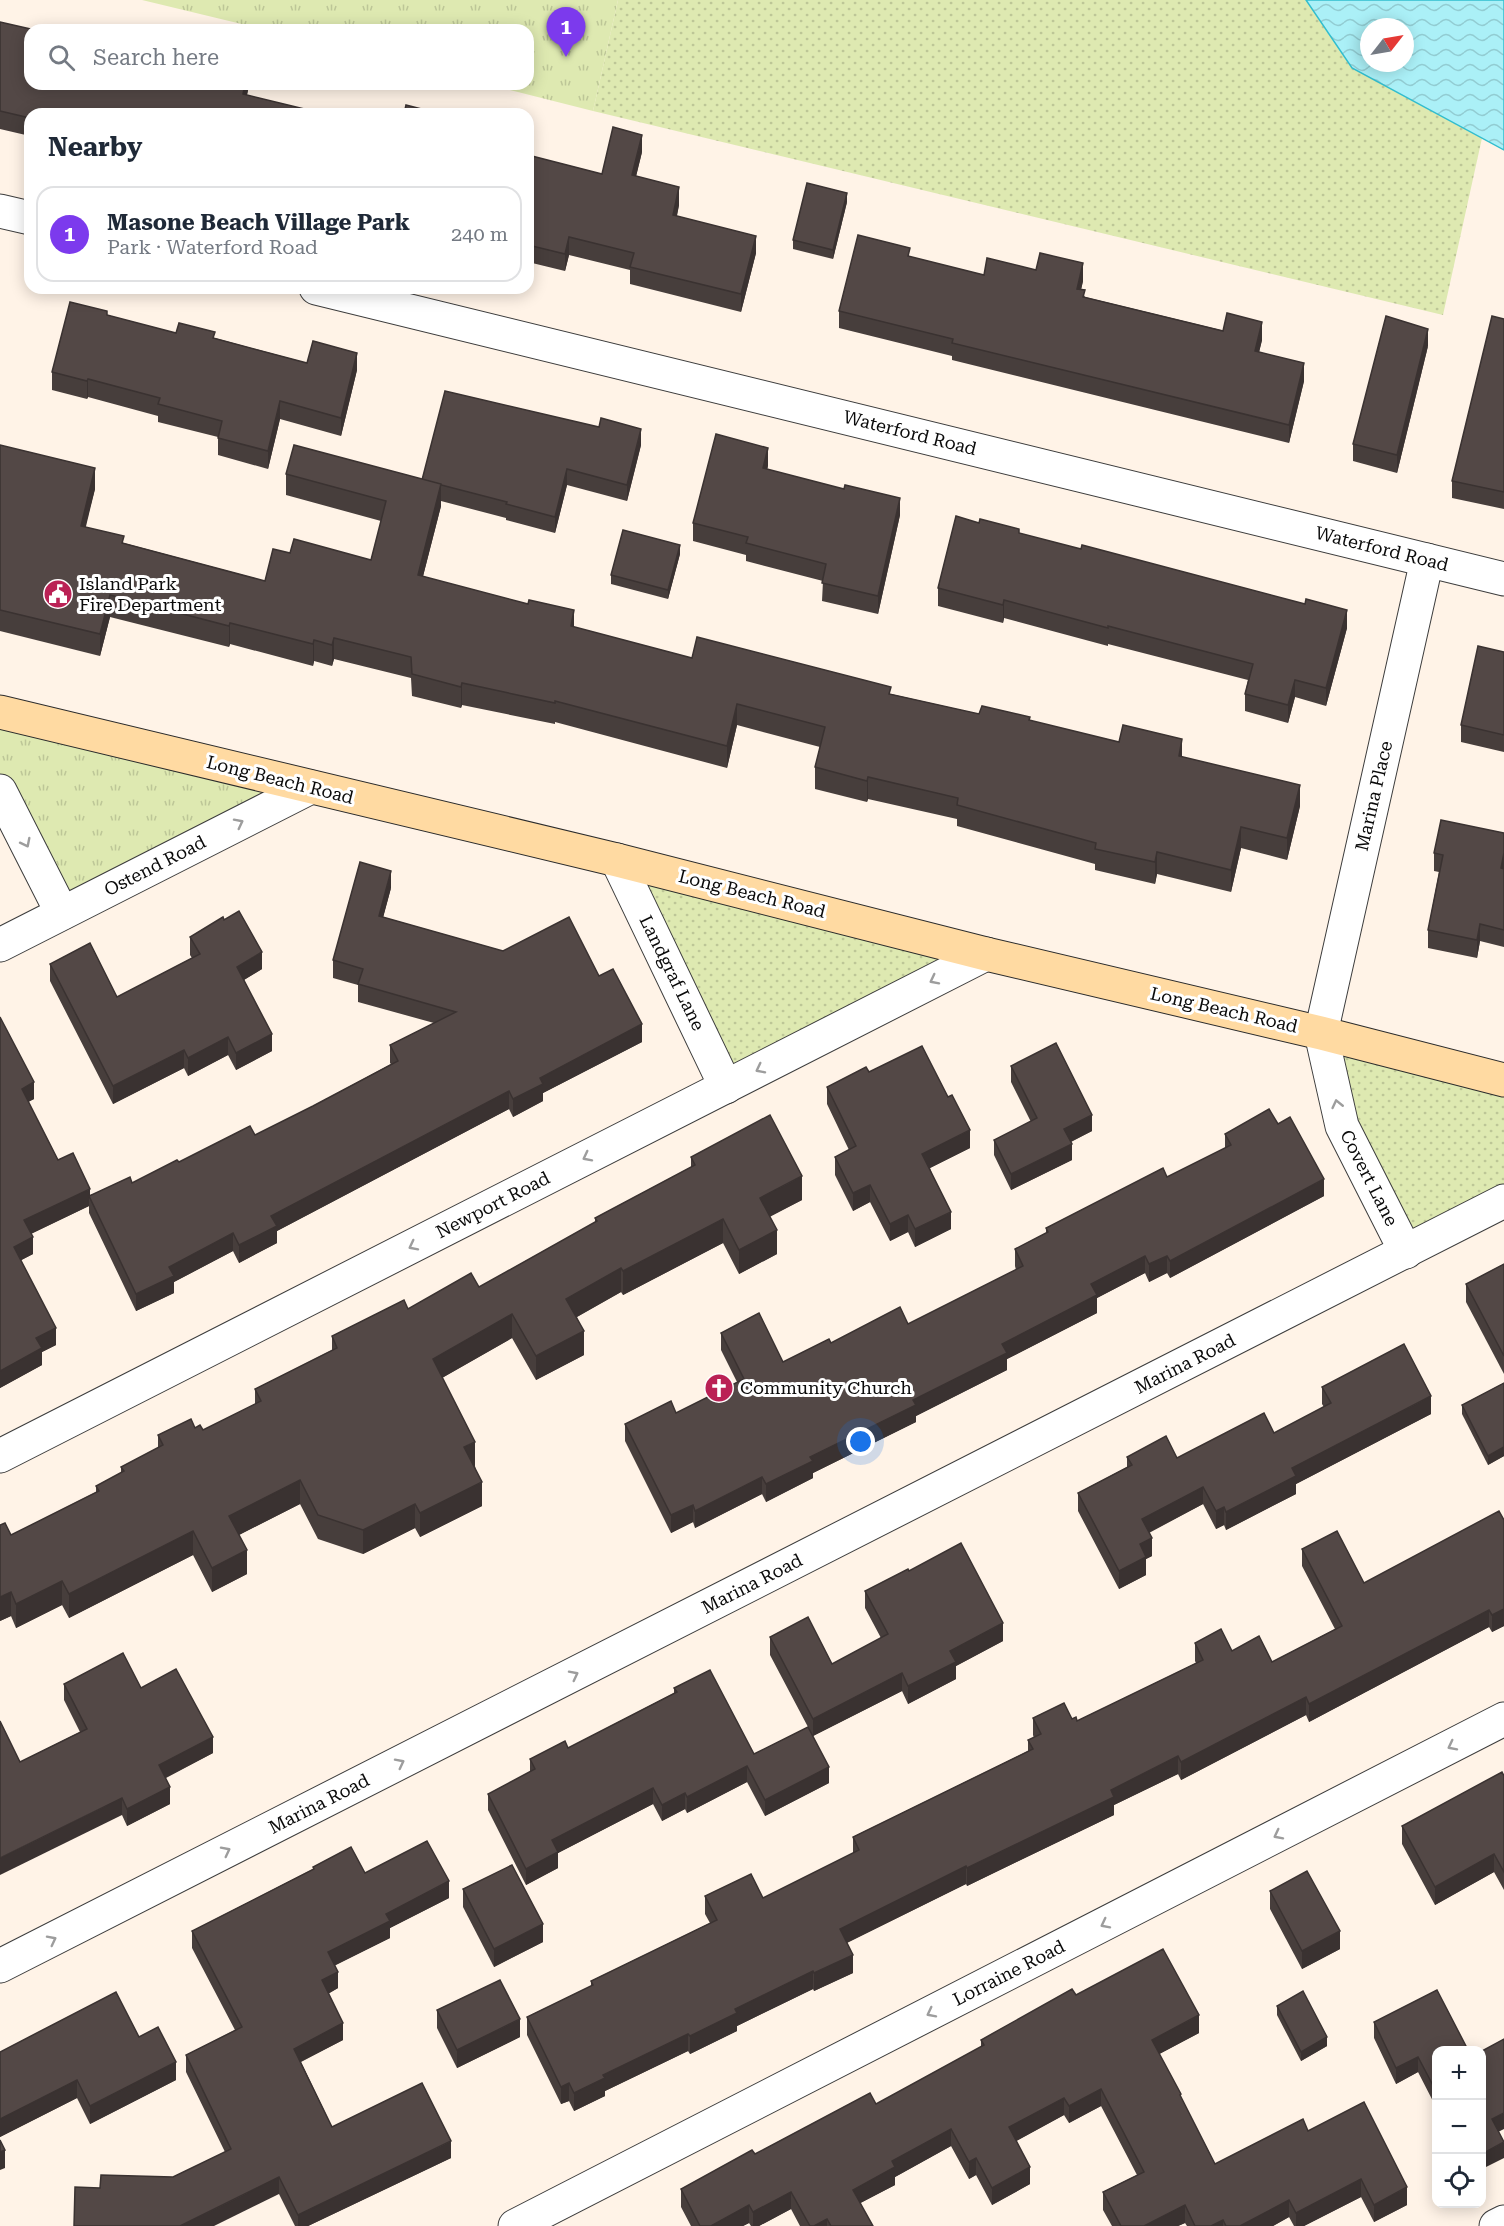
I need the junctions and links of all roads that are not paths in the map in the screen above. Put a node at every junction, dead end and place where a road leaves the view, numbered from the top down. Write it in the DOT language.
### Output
graph roads {
  1 [pos="0,211"];
  2 [pos="24,217"];
  3 [pos="340,294"];
  4 [pos="1426,560"];
  5 [pos="1504,579"];
  6 [pos="0,712"];
  7 [pos="310,787"];
  8 [pos="0,791"];
  9 [pos="617,860"];
  10 [pos="62,913"];
  11 [pos="0,945"];
  12 [pos="986,954"];
  13 [pos="1321,1033"];
  14 [pos="1504,1080"];
  15 [pos="726,1087"];
  16 [pos="1504,1201"];
  17 [pos="1406,1252"];
  18 [pos="0,1456"];
  19 [pos="1504,1719"];
  20 [pos="0,1966"];
  21 [pos="1504,2222"];
  22 [pos="515,2226"];
  23 [pos="1496,2226"];
  1 -- 2 [label="street"];
  3 -- 4 [label="street, Waterford Road"];
  4 -- 5 [label="street, Waterford Road"];
  4 -- 13 [label="street, Marina Place"];
  6 -- 7 [label="main road, Long Beach Road"];
  7 -- 9 [label="main road, Long Beach Road"];
  10 -- 7 [label="street, Ostend Road, one-way"];
  8 -- 10 [label="street, one-way"];
  9 -- 12 [label="main road, Long Beach Road"];
  9 -- 15 [label="street, Landgraf Lane"];
  10 -- 11 [label="street, Ostend Road"];
  12 -- 13 [label="main road, Long Beach Road"];
  12 -- 15 [label="street, Newport Road, one-way"];
  13 -- 14 [label="main road, Long Beach Road"];
  17 -- 13 [label="street, Covert Lane, one-way"];
  15 -- 18 [label="street, Newport Road, one-way"];
  16 -- 17 [label="street, Marina Road"];
  20 -- 17 [label="street, Marina Road, one-way"];
  19 -- 22 [label="street, Lorraine Road, one-way"];
  21 -- 23 [label="street"];
}
